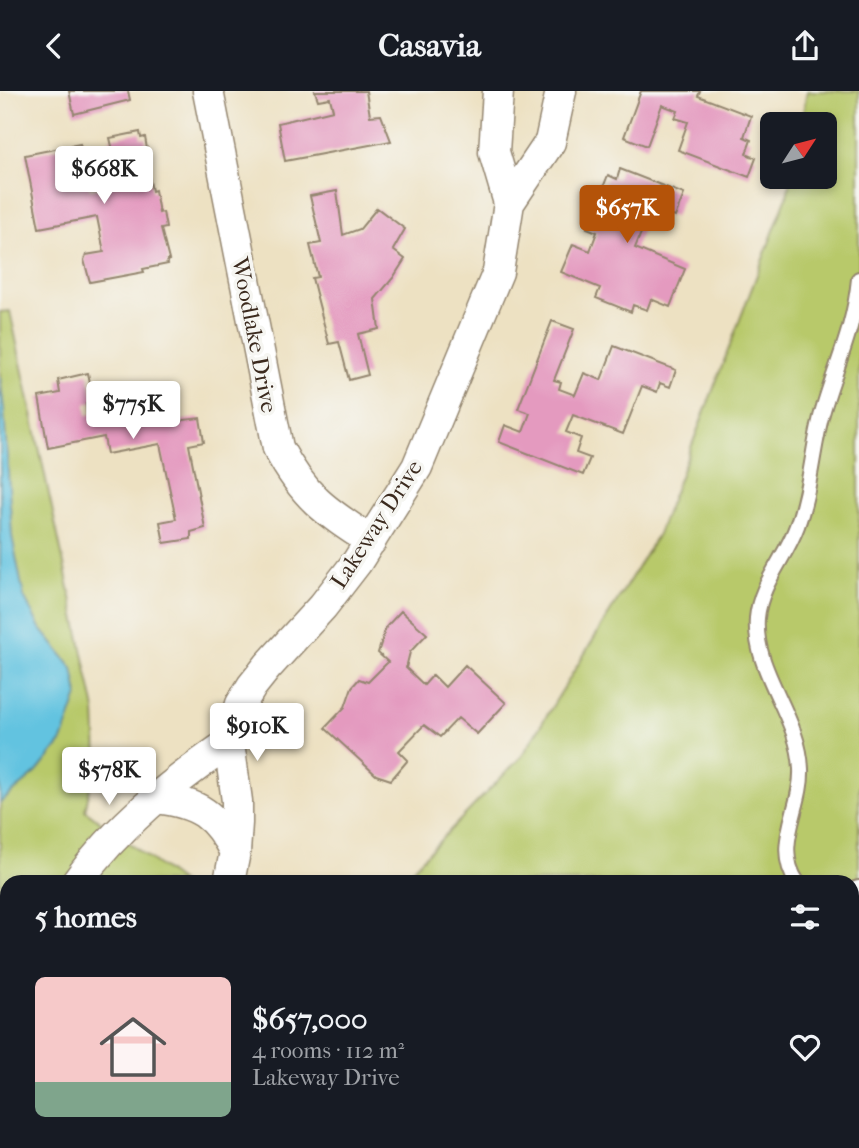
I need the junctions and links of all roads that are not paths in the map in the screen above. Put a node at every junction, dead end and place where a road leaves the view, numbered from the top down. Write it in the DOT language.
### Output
graph roads {
  1 [pos="208,91"];
  2 [pos="498,91"];
  3 [pos="561,91"];
  4 [pos="509,203"];
  5 [pos="859,279"];
  6 [pos="371,541"];
  7 [pos="229,743"];
  8 [pos="157,798"];
  9 [pos="235,852"];
  10 [pos="82,875"];
  11 [pos="230,875"];
  12 [pos="793,875"];
  1 -- 6 [label="street, Woodlake Drive"];
  2 -- 4 [label="street, Lakeway Drive"];
  3 -- 4 [label="street, Lakeway Drive"];
  4 -- 6 [label="street, Lakeway Drive"];
  5 -- 12 [label="lane"];
  6 -- 7 [label="street, Lakeway Drive"];
  7 -- 8 [label="street"];
  7 -- 9 [label="street, Lakeway Drive"];
  8 -- 9 [label="street"];
  8 -- 10 [label="street"];
  9 -- 11 [label="street, Lakeway Drive"];
}
